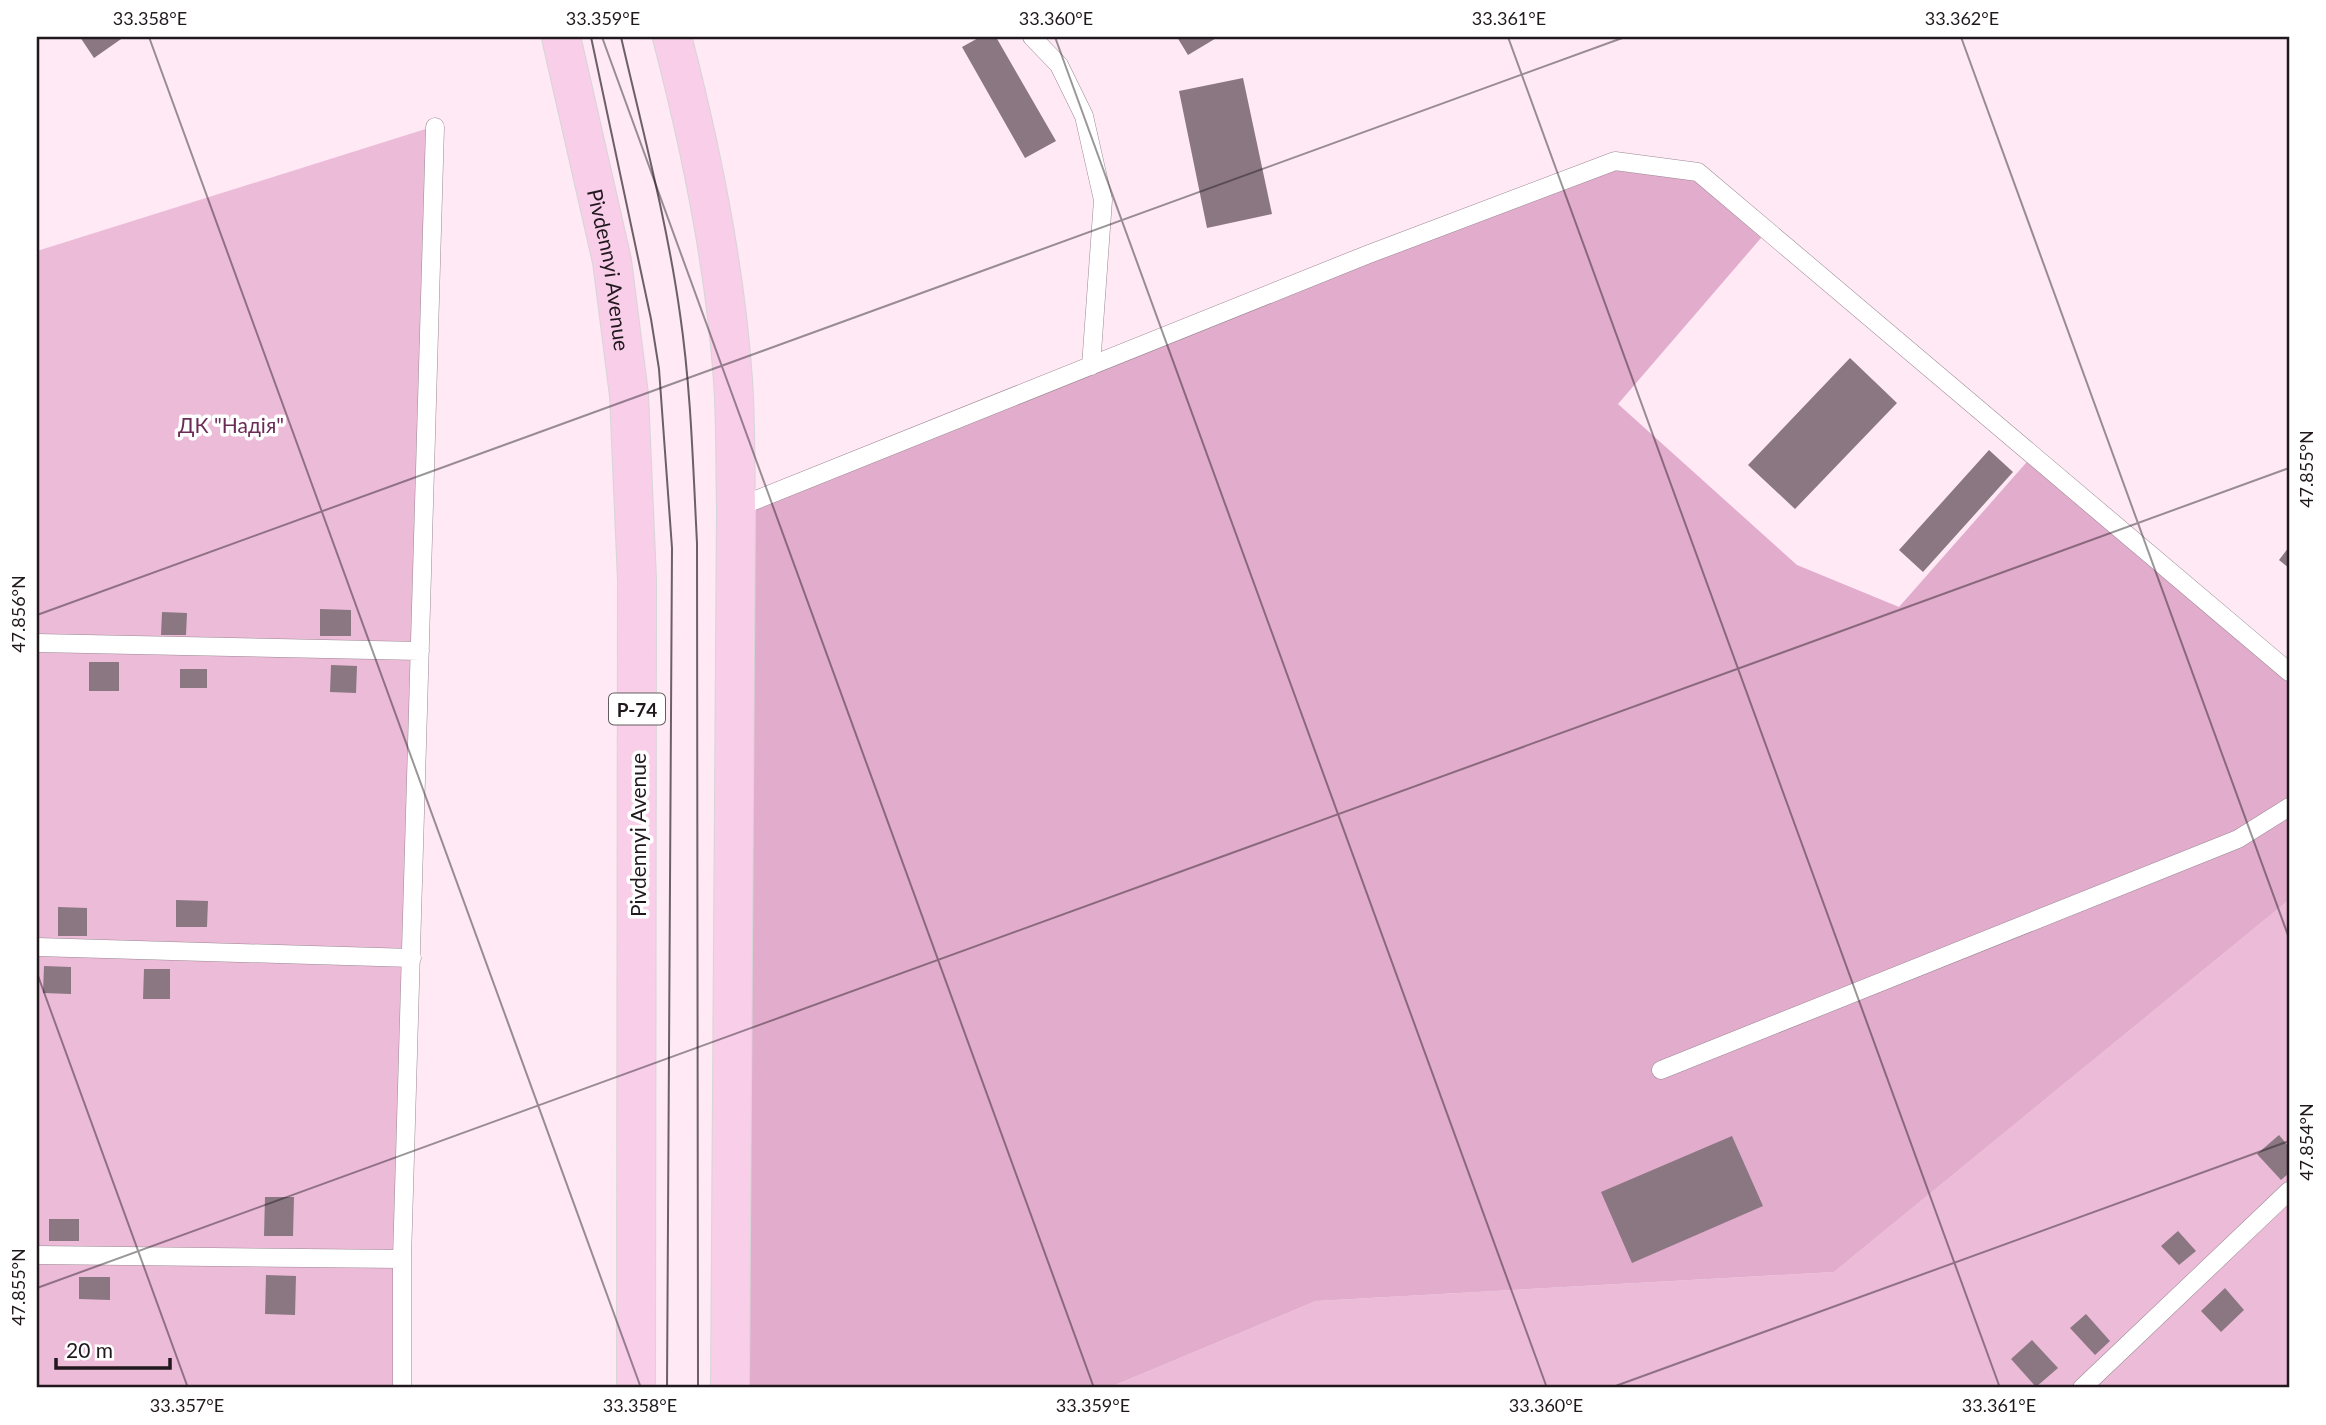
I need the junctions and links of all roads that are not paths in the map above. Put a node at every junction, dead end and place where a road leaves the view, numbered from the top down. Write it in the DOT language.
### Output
graph roads {
  1 [pos="561,37"];
  2 [pos="672,37"];
  3 [pos="1032,37"];
  4 [pos="435,127"];
  5 [pos="1091,366"];
  6 [pos="736,508"];
  7 [pos="37,643"];
  8 [pos="420,651"];
  9 [pos="2289,672"];
  10 [pos="2289,807"];
  11 [pos="37,947"];
  12 [pos="412,958"];
  13 [pos="1661,1070"];
  14 [pos="2289,1191"];
  15 [pos="37,1255"];
  16 [pos="402,1259"];
  17 [pos="402,1388"];
  18 [pos="636,1388"];
  19 [pos="730,1388"];
  20 [pos="2082,1388"];
  1 -- 18 [label="main road, Pivdennyi Avenue / Р-74"];
  2 -- 6 [label="main road"];
  3 -- 5 [label="lane"];
  4 -- 8 [label="lane"];
  5 -- 6 [label="lane"];
  5 -- 9 [label="lane"];
  6 -- 19 [label="main road"];
  7 -- 8 [label="lane"];
  8 -- 12 [label="lane"];
  10 -- 13 [label="lane"];
  11 -- 12 [label="lane"];
  12 -- 16 [label="lane"];
  14 -- 20 [label="lane"];
  15 -- 16 [label="lane"];
  16 -- 17 [label="lane"];
}
